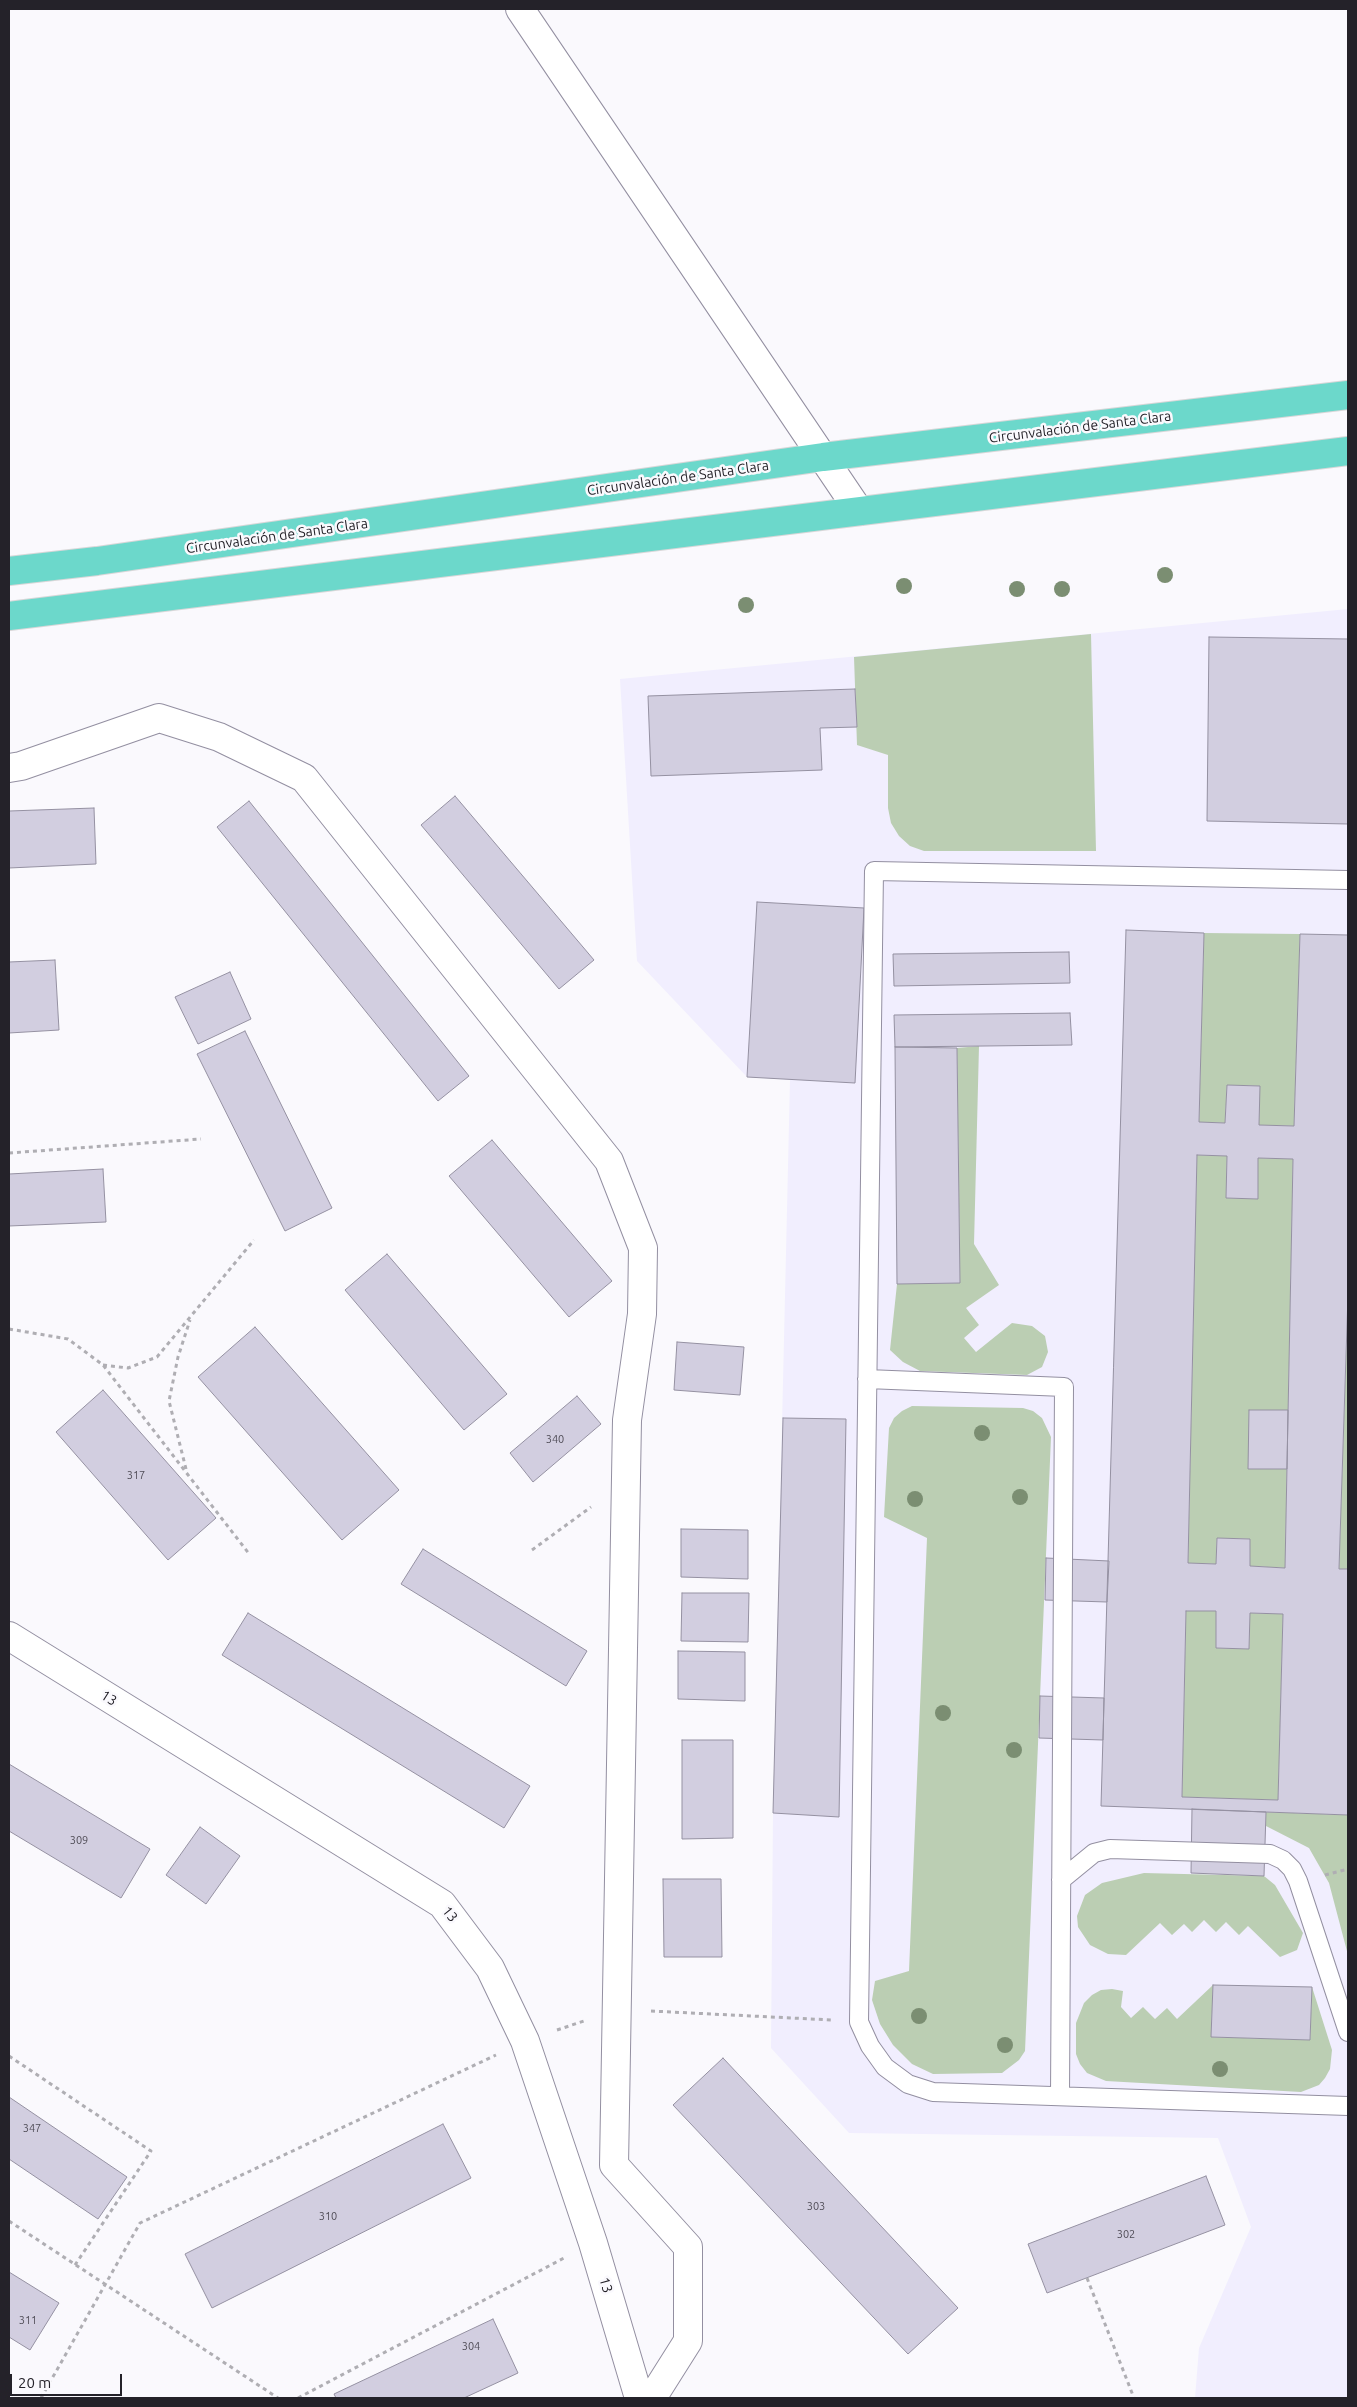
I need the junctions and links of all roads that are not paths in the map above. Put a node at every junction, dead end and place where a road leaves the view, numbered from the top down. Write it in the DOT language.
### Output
graph roads {
  1 [pos="520,9"];
  2 [pos="1348,395"];
  3 [pos="1348,451"];
  4 [pos="824,458"];
  5 [pos="859,511"];
  6 [pos="9,571"];
  7 [pos="9,616"];
  8 [pos="9,768"];
  9 [pos="1348,880"];
  10 [pos="867,1379"];
  11 [pos="9,1636"];
  12 [pos="1061,1880"];
  13 [pos="1348,2032"];
  14 [pos="1060,2096"];
  15 [pos="1348,2106"];
  16 [pos="639,2398"];
  17 [pos="652,2398"];
  1 -- 4 [label="street"];
  2 -- 4 [label="highway, Circunvalación de Santa Clara"];
  3 -- 5 [label="highway"];
  4 -- 5 [label="street"];
  4 -- 6 [label="highway, Circunvalación de Santa Clara"];
  5 -- 7 [label="highway"];
  8 -- 17 [label="street"];
  9 -- 10 [label="lane"];
  10 -- 12 [label="lane"];
  10 -- 14 [label="lane"];
  11 -- 16 [label="street, 13"];
  12 -- 13 [label="lane"];
  12 -- 14 [label="lane"];
  14 -- 15 [label="lane"];
}
